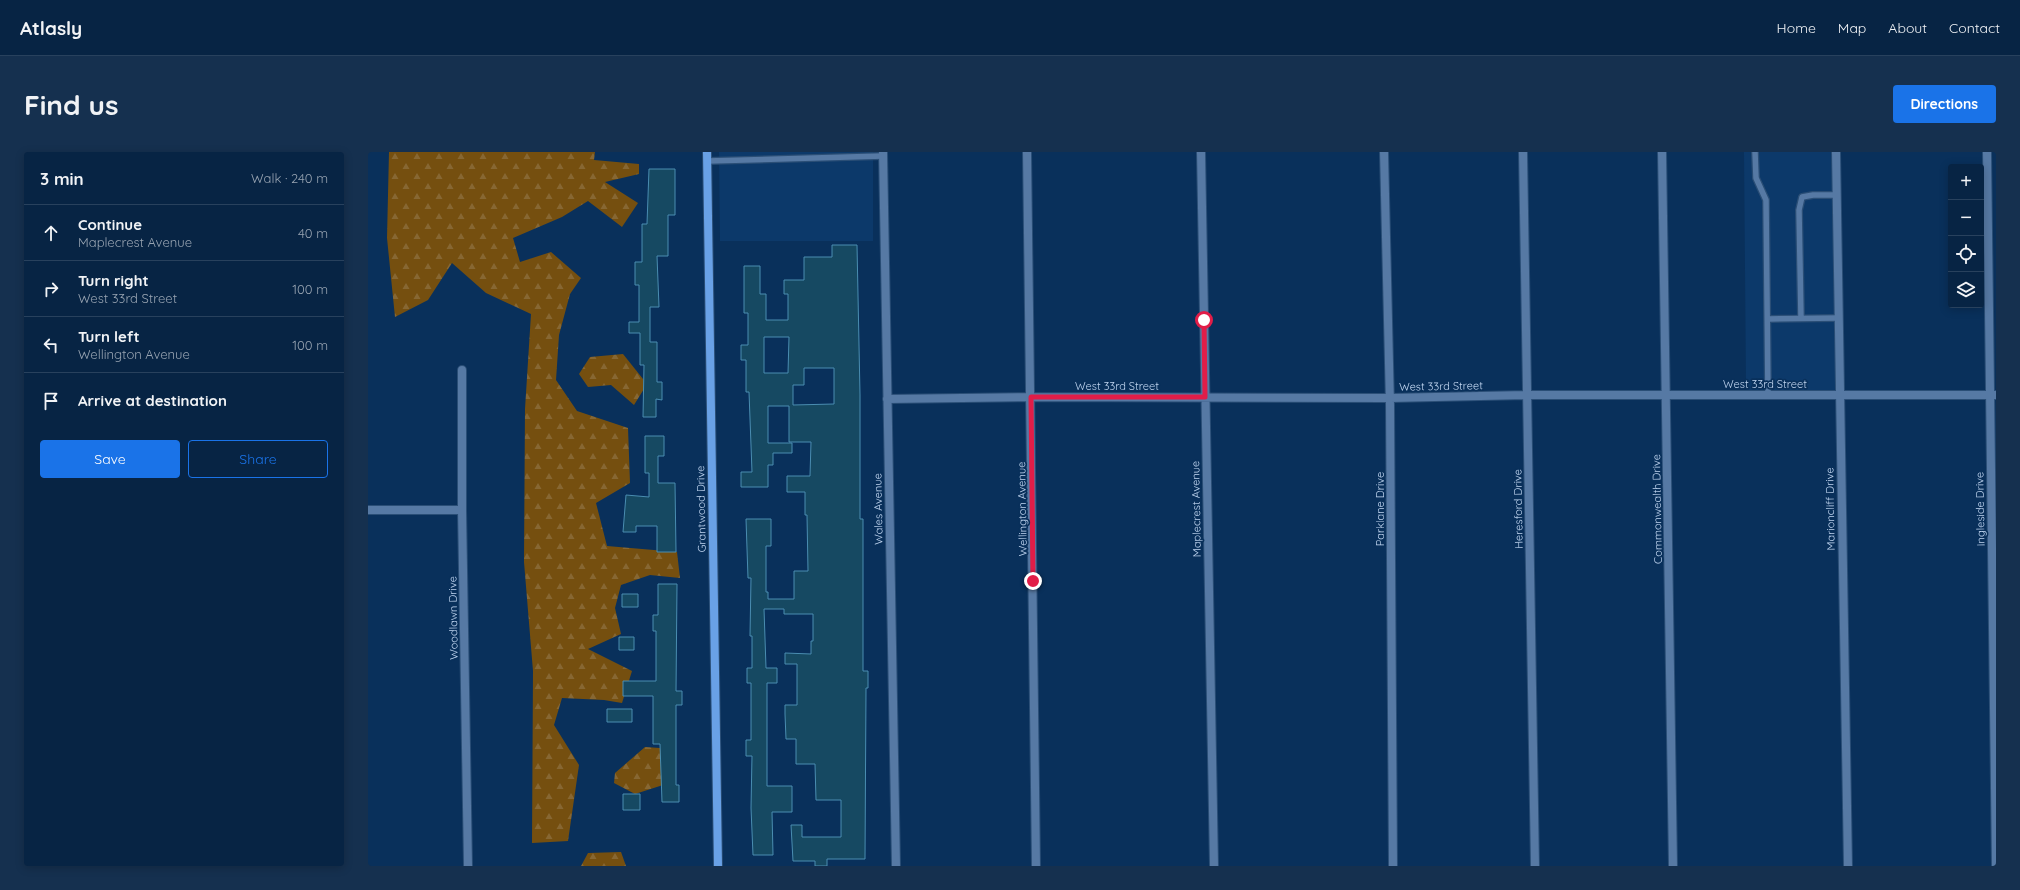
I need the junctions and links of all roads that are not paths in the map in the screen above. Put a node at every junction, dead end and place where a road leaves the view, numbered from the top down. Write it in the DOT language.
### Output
graph roads {
  1 [pos="707,152"];
  2 [pos="771,152"];
  3 [pos="1028,152"];
  4 [pos="1201,152"];
  5 [pos="1384,152"];
  6 [pos="1523,152"];
  7 [pos="1662,152"];
  8 [pos="1755,152"];
  9 [pos="1836,152"];
  10 [pos="1987,152"];
  11 [pos="863,154"];
  12 [pos="883,154"];
  13 [pos="770,159"];
  14 [pos="708,161"];
  15 [pos="1837,195"];
  16 [pos="1768,318"];
  17 [pos="1801,318"];
  18 [pos="1838,318"];
  19 [pos="462,370"];
  20 [pos="1527,395"];
  21 [pos="1666,395"];
  22 [pos="1768,395"];
  23 [pos="1839,395"];
  24 [pos="1993,395"];
  25 [pos="1031,397"];
  26 [pos="1205,397"];
  27 [pos="1390,398"];
  28 [pos="887,399"];
  29 [pos="368,510"];
  30 [pos="462,510"];
  31 [pos="468,866"];
  32 [pos="718,866"];
  33 [pos="896,866"];
  34 [pos="1036,866"];
  35 [pos="1214,866"];
  36 [pos="1393,866"];
  37 [pos="1535,866"];
  38 [pos="1673,866"];
  39 [pos="1848,866"];
  40 [pos="1996,866"];
  1 -- 14 [label="street, Grantwood Drive"];
  2 -- 13 [label="lane"];
  3 -- 25 [label="street, Wellington Avenue"];
  4 -- 26 [label="street, Maplecrest Avenue"];
  5 -- 27 [label="street, Parklane Drive"];
  6 -- 20 [label="street, Heresford Drive"];
  7 -- 21 [label="street, Commonwealth Drive"];
  8 -- 16 [label="lane"];
  9 -- 15 [label="street, Marioncliff Drive"];
  10 -- 24 [label="street, Ingleside Drive"];
  11 -- 12 [label="lane"];
  11 -- 13 [label="lane"];
  12 -- 28 [label="street, Wales Avenue"];
  13 -- 14 [label="lane"];
  14 -- 32 [label="street, Grantwood Drive"];
  15 -- 17 [label="lane"];
  15 -- 18 [label="street, Marioncliff Drive"];
  16 -- 17 [label="lane"];
  16 -- 22 [label="lane"];
  17 -- 18 [label="lane"];
  18 -- 23 [label="street, Marioncliff Drive"];
  19 -- 30 [label="street, Woodlawn Drive"];
  20 -- 21 [label="street, West 33rd Street"];
  20 -- 27 [label="street, West 33rd Street"];
  20 -- 37 [label="street, Heresford Drive"];
  21 -- 22 [label="street, West 33rd Street"];
  21 -- 38 [label="street, Commonwealth Drive"];
  22 -- 23 [label="street, West 33rd Street"];
  23 -- 24 [label="street, West 33rd Street"];
  23 -- 39 [label="street, Marioncliff Drive"];
  24 -- 40 [label="street, Ingleside Drive"];
  25 -- 26 [label="street, West 33rd Street"];
  25 -- 28 [label="street, West 33rd Street"];
  25 -- 34 [label="street, Wellington Avenue"];
  26 -- 27 [label="street, West 33rd Street"];
  26 -- 35 [label="street, Maplecrest Avenue"];
  27 -- 36 [label="street, Parklane Drive"];
  28 -- 33 [label="street, Wales Avenue"];
  29 -- 30 [label="street"];
  30 -- 31 [label="street, Woodlawn Drive"];
}
